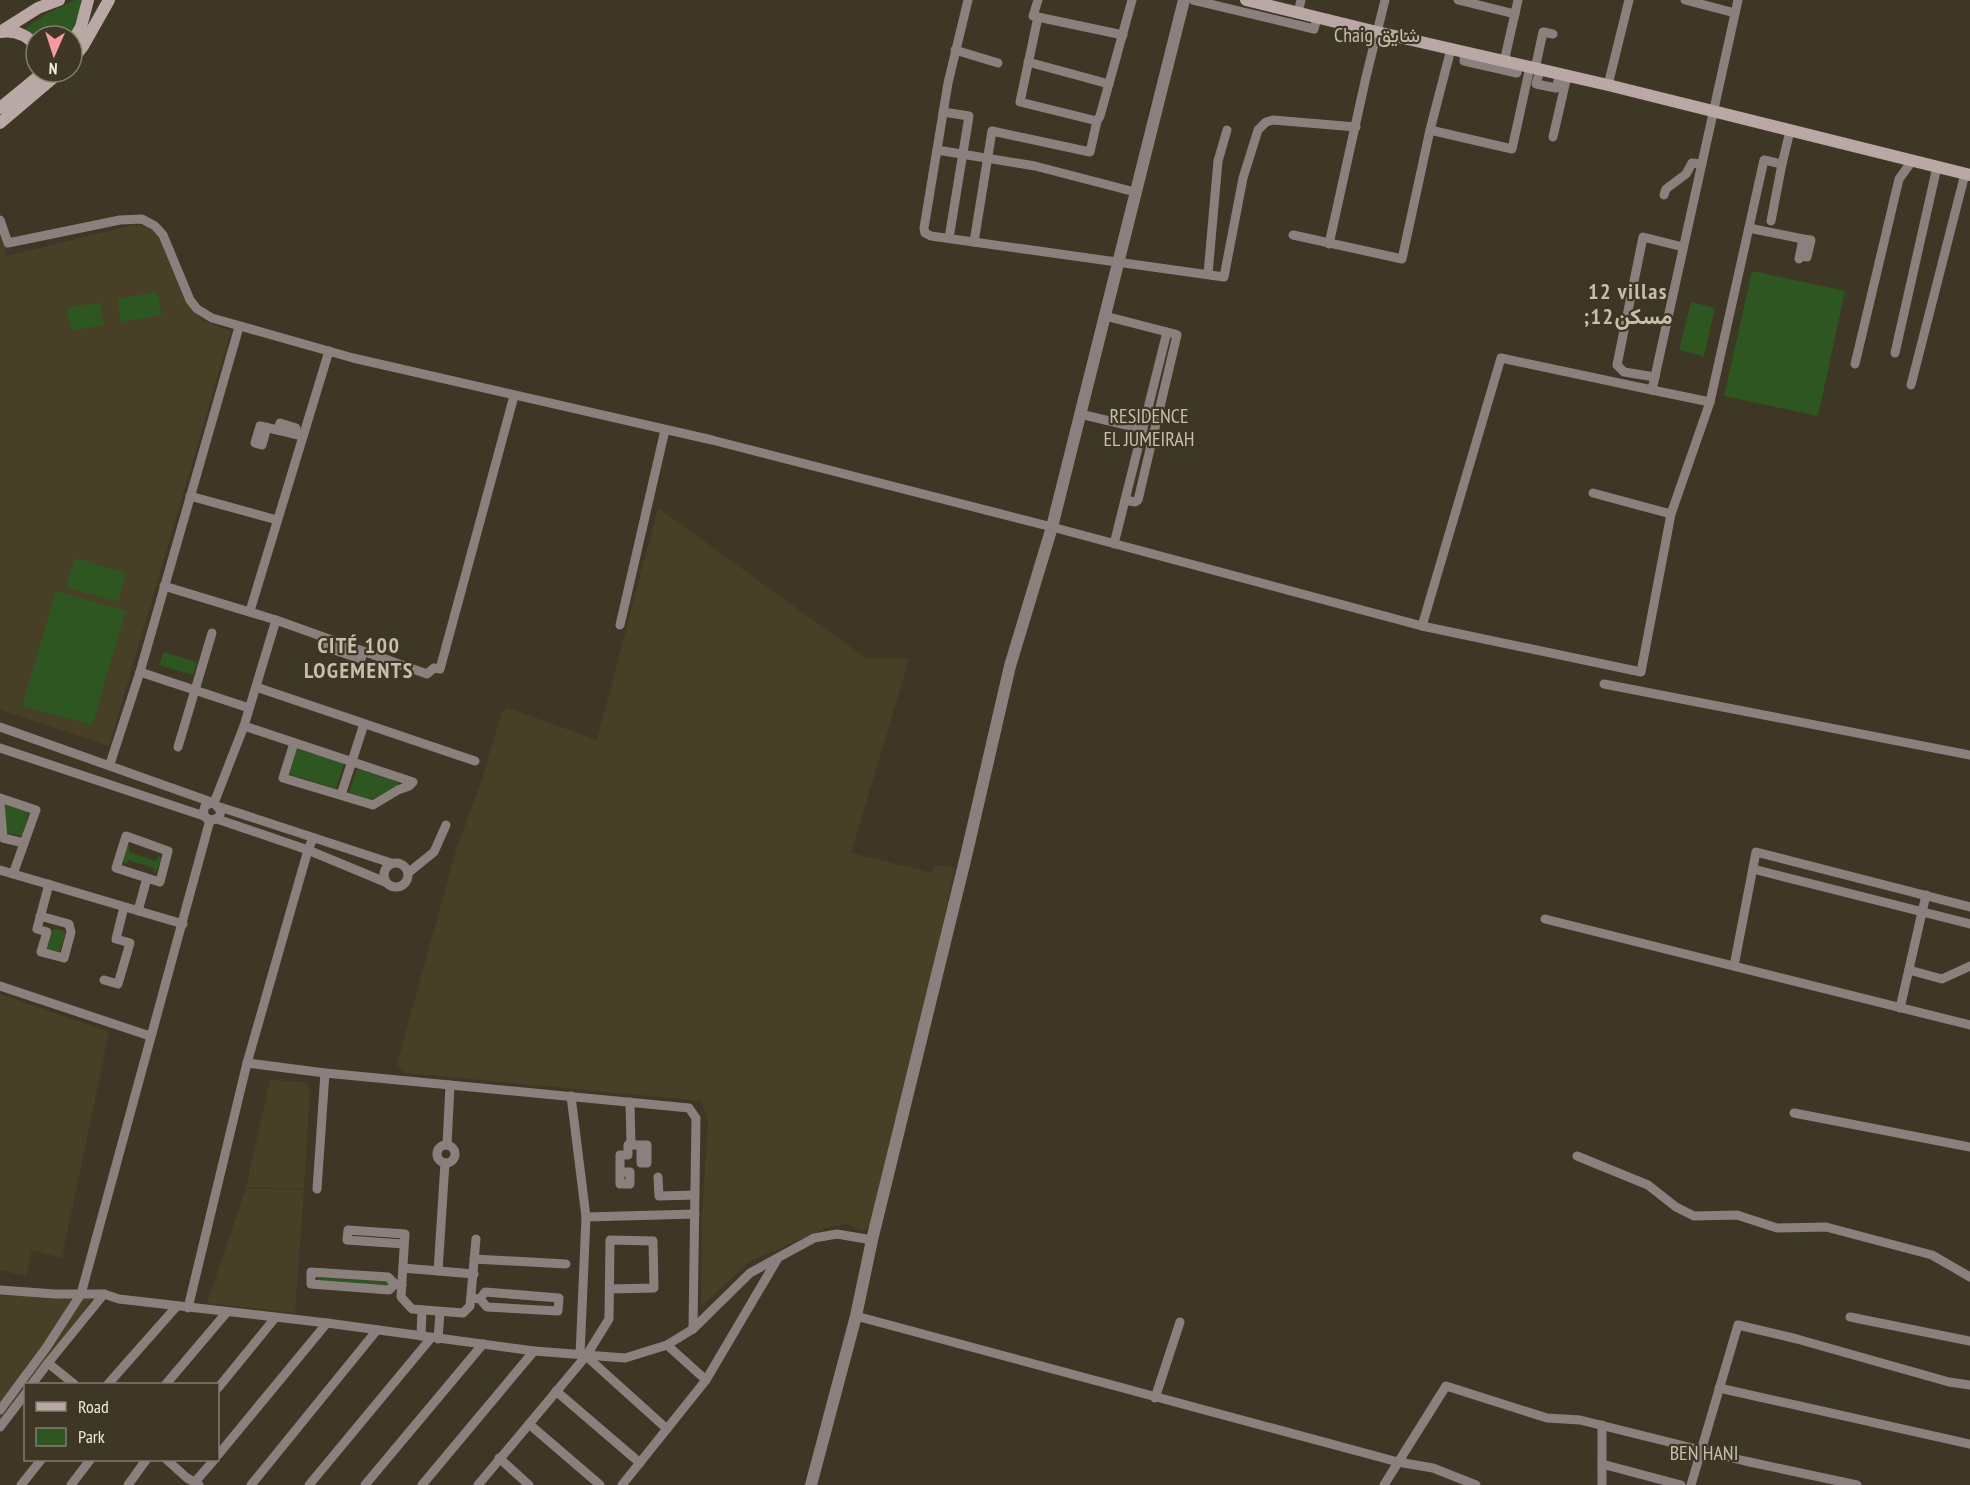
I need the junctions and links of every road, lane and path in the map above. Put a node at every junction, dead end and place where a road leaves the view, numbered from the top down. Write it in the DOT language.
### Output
graph roads {
  1 [pos="59,0"];
  2 [pos="88,0"];
  3 [pos="109,0"];
  4 [pos="968,0"];
  5 [pos="1038,0"];
  6 [pos="1132,0"];
  7 [pos="1184,0"];
  8 [pos="1193,0"];
  9 [pos="1246,0"];
  10 [pos="1301,0"];
  11 [pos="1385,0"];
  12 [pos="1458,0"];
  13 [pos="1518,0"];
  14 [pos="1629,0"];
  15 [pos="1685,0"];
  16 [pos="1737,0"];
  17 [pos="42,4"];
  18 [pos="1298,13"];
  19 [pos="1735,13"];
  20 [pos="1515,14"];
  21 [pos="1038,17"];
  22 [pos="1317,18"];
  23 [pos="82,24"];
  24 [pos="0,32"];
  25 [pos="1377,32"];
  26 [pos="1553,34"];
  27 [pos="24,35"];
  28 [pos="1123,35"];
  29 [pos="84,44"];
  30 [pos="1451,49"];
  31 [pos="955,50"];
  32 [pos="1466,52"];
  33 [pos="1028,62"];
  34 [pos="1504,62"];
  35 [pos="998,63"];
  36 [pos="1531,68"];
  37 [pos="1563,75"];
  38 [pos="29,84"];
  39 [pos="46,84"];
  40 [pos="1109,84"];
  41 [pos="1608,85"];
  42 [pos="0,108"];
  43 [pos="1713,111"];
  44 [pos="943,112"];
  45 [pos="1097,121"];
  46 [pos="0,123"];
  47 [pos="1356,127"];
  48 [pos="1227,130"];
  49 [pos="1430,130"];
  50 [pos="1790,131"];
  51 [pos="1553,137"];
  52 [pos="937,150"];
  53 [pos="962,153"];
  54 [pos="987,157"];
  55 [pos="1912,161"];
  56 [pos="1702,164"];
  57 [pos="1782,164"];
  58 [pos="1938,167"];
  59 [pos="1967,175"];
  60 [pos="1135,192"];
  61 [pos="1664,195"];
  62 [pos="0,220"];
  63 [pos="1771,221"];
  64 [pos="1749,228"];
  65 [pos="1293,236"];
  66 [pos="949,238"];
  67 [pos="974,242"];
  68 [pos="1329,244"];
  69 [pos="1683,247"];
  70 [pos="1799,257"];
  71 [pos="1118,262"];
  72 [pos="1208,274"];
  73 [pos="1105,316"];
  74 [pos="239,327"];
  75 [pos="1167,332"];
  76 [pos="329,351"];
  77 [pos="1895,353"];
  78 [pos="1855,364"];
  79 [pos="1655,377"];
  80 [pos="1911,385"];
  81 [pos="1652,390"];
  82 [pos="514,396"];
  83 [pos="1710,402"];
  84 [pos="1080,414"];
  85 [pos="267,427"];
  86 [pos="1143,429"];
  87 [pos="665,430"];
  88 [pos="298,435"];
  89 [pos="1593,492"];
  90 [pos="190,496"];
  91 [pos="1125,500"];
  92 [pos="1671,514"];
  93 [pos="277,520"];
  94 [pos="1052,527"];
  95 [pos="1114,544"];
  96 [pos="164,586"];
  97 [pos="250,611"];
  98 [pos="276,621"];
  99 [pos="620,625"];
  100 [pos="1422,626"];
  101 [pos="212,633"];
  102 [pos="140,672"];
  103 [pos="1604,684"];
  104 [pos="256,687"];
  105 [pos="195,690"];
  106 [pos="249,708"];
  107 [pos="364,724"];
  108 [pos="244,726"];
  109 [pos="0,727"];
  110 [pos="294,743"];
  111 [pos="178,747"];
  112 [pos="0,748"];
  113 [pos="1970,755"];
  114 [pos="475,761"];
  115 [pos="351,762"];
  116 [pos="110,764"];
  117 [pos="341,795"];
  118 [pos="0,800"];
  119 [pos="215,804"];
  120 [pos="210,819"];
  121 [pos="446,825"];
  122 [pos="313,838"];
  123 [pos="24,843"];
  124 [pos="308,850"];
  125 [pos="391,863"];
  126 [pos="1753,869"];
  127 [pos="0,870"];
  128 [pos="408,873"];
  129 [pos="13,874"];
  130 [pos="147,878"];
  131 [pos="385,882"];
  132 [pos="49,884"];
  133 [pos="1926,895"];
  134 [pos="124,907"];
  135 [pos="1970,907"];
  136 [pos="138,911"];
  137 [pos="1922,912"];
  138 [pos="40,915"];
  139 [pos="1545,919"];
  140 [pos="183,924"];
  141 [pos="1970,924"];
  142 [pos="1734,966"];
  143 [pos="1970,966"];
  144 [pos="1909,970"];
  145 [pos="104,980"];
  146 [pos="0,986"];
  147 [pos="1900,1008"];
  148 [pos="1970,1025"];
  149 [pos="150,1036"];
  150 [pos="247,1063"];
  151 [pos="325,1073"];
  152 [pos="450,1085"];
  153 [pos="571,1096"];
  154 [pos="630,1102"];
  155 [pos="1794,1113"];
  156 [pos="631,1145"];
  157 [pos="641,1145"];
  158 [pos="1970,1147"];
  159 [pos="1576,1156"];
  160 [pos="620,1172"];
  161 [pos="658,1177"];
  162 [pos="317,1190"];
  163 [pos="695,1195"];
  164 [pos="695,1214"];
  165 [pos="586,1217"];
  166 [pos="476,1239"];
  167 [pos="872,1240"];
  168 [pos="404,1244"];
  169 [pos="779,1257"];
  170 [pos="474,1259"];
  171 [pos="566,1264"];
  172 [pos="403,1268"];
  173 [pos="438,1271"];
  174 [pos="474,1274"];
  175 [pos="1970,1277"];
  176 [pos="398,1284"];
  177 [pos="610,1289"];
  178 [pos="0,1290"];
  179 [pos="81,1294"];
  180 [pos="104,1294"];
  181 [pos="476,1298"];
  182 [pos="177,1306"];
  183 [pos="188,1308"];
  184 [pos="423,1310"];
  185 [pos="226,1312"];
  186 [pos="440,1312"];
  187 [pos="856,1316"];
  188 [pos="1850,1317"];
  189 [pos="275,1318"];
  190 [pos="1180,1322"];
  191 [pos="327,1323"];
  192 [pos="693,1329"];
  193 [pos="377,1330"];
  194 [pos="421,1336"];
  195 [pos="435,1338"];
  196 [pos="1970,1341"];
  197 [pos="483,1344"];
  198 [pos="667,1345"];
  199 [pos="534,1351"];
  200 [pos="583,1355"];
  201 [pos="48,1363"];
  202 [pos="706,1380"];
  203 [pos="33,1383"];
  204 [pos="73,1383"];
  205 [pos="109,1383"];
  206 [pos="167,1383"];
  207 [pos="1970,1385"];
  208 [pos="219,1387"];
  209 [pos="1719,1388"];
  210 [pos="556,1391"];
  211 [pos="24,1396"];
  212 [pos="1155,1398"];
  213 [pos="0,1410"];
  214 [pos="529,1424"];
  215 [pos="1602,1425"];
  216 [pos="0,1427"];
  217 [pos="667,1429"];
  218 [pos="1970,1444"];
  219 [pos="1701,1450"];
  220 [pos="219,1454"];
  221 [pos="499,1458"];
  222 [pos="40,1461"];
  223 [pos="89,1461"];
  224 [pos="145,1461"];
  225 [pos="168,1461"];
  226 [pos="213,1461"];
  227 [pos="1398,1462"];
  228 [pos="640,1463"];
  229 [pos="1602,1464"];
  230 [pos="191,1483"];
  231 [pos="1841,1483"];
  232 [pos="21,1485"];
  233 [pos="71,1485"];
  234 [pos="128,1485"];
  235 [pos="251,1485"];
  236 [pos="310,1485"];
  237 [pos="365,1485"];
  238 [pos="422,1485"];
  239 [pos="477,1485"];
  240 [pos="529,1485"];
  241 [pos="600,1485"];
  242 [pos="622,1485"];
  243 [pos="811,1485"];
  244 [pos="1384,1485"];
  245 [pos="1476,1485"];
  246 [pos="1602,1485"];
  247 [pos="1681,1485"];
  248 [pos="1691,1485"];
  249 [pos="1857,1485"];
  1 -- 17 [label="main road"];
  2 -- 23 [label="main road"];
  3 -- 29 [label="main road"];
  4 -- 31 [label="street"];
  5 -- 21 [label="street"];
  6 -- 28 [label="street"];
  7 -- 60 [label="street"];
  8 -- 22 [label="street"];
  9 -- 18 [label="main road"];
  10 -- 18 [label="street"];
  11 -- 25 [label="street"];
  12 -- 20 [label="street"];
  13 -- 20 [label="street"];
  14 -- 41 [label="street"];
  15 -- 19 [label="street"];
  16 -- 19 [label="street"];
  17 -- 24 [label="main road"];
  18 -- 22 [label="main road"];
  19 -- 43 [label="street"];
  20 -- 34 [label="street"];
  21 -- 28 [label="street"];
  21 -- 33 [label="street"];
  22 -- 25 [label="main road"];
  24 -- 27 [label="main road"];
  25 -- 30 [label="main road"];
  25 -- 47 [label="street"];
  26 -- 36 [label="street"];
  28 -- 40 [label="street"];
  30 -- 32 [label="main road"];
  30 -- 49 [label="street"];
  31 -- 35 [label="street"];
  31 -- 44 [label="street"];
  32 -- 34 [label="main road"];
  32 -- 36 [label="street"];
  33 -- 40 [label="street"];
  33 -- 45 [label="street"];
  34 -- 36 [label="main road"];
  36 -- 37 [label="main road"];
  36 -- 49 [label="street"];
  37 -- 41 [label="main road"];
  37 -- 51 [label="street"];
  38 -- 42 [label="main road"];
  39 -- 46 [label="main road"];
  40 -- 45 [label="street"];
  41 -- 43 [label="main road"];
  43 -- 50 [label="main road"];
  43 -- 56 [label="street"];
  44 -- 52 [label="street"];
  44 -- 53 [label="street"];
  45 -- 54 [label="street"];
  47 -- 68 [label="street"];
  47 -- 72 [label="street"];
  48 -- 72 [label="street"];
  49 -- 68 [label="street"];
  50 -- 55 [label="main road"];
  50 -- 57 [label="street"];
  52 -- 53 [label="street"];
  52 -- 66 [label="street"];
  53 -- 54 [label="street"];
  53 -- 66 [label="street"];
  54 -- 60 [label="street"];
  54 -- 67 [label="street"];
  55 -- 58 [label="main road"];
  55 -- 78 [label="street"];
  56 -- 61 [label="street"];
  56 -- 69 [label="street"];
  57 -- 63 [label="street"];
  57 -- 64 [label="street"];
  58 -- 59 [label="main road"];
  58 -- 77 [label="street"];
  59 -- 80 [label="street"];
  60 -- 71 [label="street"];
  62 -- 74 [label="street"];
  64 -- 70 [label="street"];
  64 -- 83 [label="street"];
  65 -- 68 [label="street"];
  66 -- 67 [label="street"];
  67 -- 71 [label="street"];
  69 -- 79 [label="street"];
  69 -- 79 [label="street"];
  71 -- 72 [label="street"];
  71 -- 73 [label="street"];
  73 -- 75 [label="street"];
  73 -- 84 [label="street"];
  74 -- 76 [label="street"];
  74 -- 90 [label="street"];
  75 -- 86 [label="street"];
  75 -- 91 [label="street"];
  76 -- 82 [label="street"];
  76 -- 88 [label="street"];
  79 -- 81 [label="street"];
  81 -- 83 [label="street"];
  81 -- 100 [label="street"];
  82 -- 87 [label="street"];
  82 -- 98 [label="street"];
  83 -- 92 [label="street"];
  84 -- 86 [label="street"];
  84 -- 94 [label="street"];
  85 -- 88 [label="street"];
  86 -- 91 [label="street"];
  87 -- 94 [label="street"];
  87 -- 99 [label="street"];
  88 -- 93 [label="street"];
  89 -- 92 [label="street"];
  90 -- 93 [label="street"];
  90 -- 96 [label="street"];
  91 -- 95 [label="street"];
  92 -- 100 [label="street"];
  93 -- 97 [label="street"];
  94 -- 95 [label="street"];
  94 -- 167 [label="street"];
  95 -- 100 [label="street"];
  96 -- 97 [label="street"];
  96 -- 102 [label="street"];
  97 -- 98 [label="street"];
  98 -- 104 [label="street"];
  101 -- 105 [label="street"];
  102 -- 105 [label="street"];
  102 -- 116 [label="street"];
  103 -- 113 [label="street"];
  104 -- 106 [label="street"];
  104 -- 107 [label="street"];
  105 -- 106 [label="street"];
  105 -- 111 [label="street"];
  106 -- 108 [label="street"];
  107 -- 114 [label="street"];
  107 -- 115 [label="street"];
  108 -- 110 [label="street"];
  108 -- 119 [label="street"];
  109 -- 116 [label="street"];
  110 -- 115 [label="street"];
  110 -- 117 [label="street"];
  112 -- 120 [label="street"];
  115 -- 117 [label="street"];
  115 -- 117 [label="street"];
  116 -- 119 [label="street"];
  118 -- 123 [label="street"];
  118 -- 123 [label="street"];
  119 -- 120 [label="street"];
  119 -- 120 [label="street"];
  119 -- 122 [label="street"];
  120 -- 124 [label="street"];
  120 -- 140 [label="street"];
  121 -- 128 [label="street"];
  122 -- 124 [label="street"];
  122 -- 125 [label="street"];
  123 -- 129 [label="street"];
  124 -- 131 [label="street"];
  124 -- 150 [label="street"];
  125 -- 128 [label="street"];
  125 -- 131 [label="street"];
  126 -- 133 [label="street"];
  126 -- 137 [label="street"];
  126 -- 142 [label="street"];
  127 -- 129 [label="street"];
  128 -- 131 [label="street"];
  129 -- 132 [label="street"];
  130 -- 130 [label="street"];
  130 -- 136 [label="street"];
  132 -- 134 [label="street"];
  132 -- 138 [label="street"];
  133 -- 135 [label="street"];
  133 -- 137 [label="street"];
  134 -- 136 [label="street"];
  134 -- 145 [label="street"];
  136 -- 140 [label="street"];
  137 -- 141 [label="street"];
  137 -- 144 [label="street"];
  138 -- 138 [label="street"];
  139 -- 142 [label="street"];
  140 -- 149 [label="street"];
  142 -- 147 [label="street"];
  143 -- 144 [label="street"];
  144 -- 147 [label="street"];
  146 -- 149 [label="street"];
  147 -- 148 [label="street"];
  149 -- 179 [label="street"];
  150 -- 151 [label="street"];
  150 -- 183 [label="street"];
  151 -- 152 [label="street"];
  151 -- 162 [label="street"];
  152 -- 153 [label="street"];
  152 -- 173 [label="street"];
  153 -- 154 [label="street"];
  153 -- 165 [label="street"];
  154 -- 156 [label="street"];
  154 -- 163 [label="street"];
  155 -- 158 [label="street"];
  156 -- 157 [label="street"];
  156 -- 160 [label="street"];
  159 -- 175 [label="street"];
  161 -- 163 [label="street"];
  163 -- 164 [label="street"];
  164 -- 165 [label="street"];
  164 -- 192 [label="street"];
  165 -- 200 [label="street"];
  166 -- 170 [label="street"];
  167 -- 169 [label="street"];
  167 -- 187 [label="street"];
  168 -- 168 [label="street"];
  168 -- 172 [label="street"];
  169 -- 192 [label="street"];
  169 -- 202 [label="street"];
  170 -- 171 [label="street"];
  170 -- 174 [label="street"];
  172 -- 173 [label="street"];
  172 -- 176 [label="street"];
  173 -- 174 [label="street"];
  174 -- 181 [label="street"];
  176 -- 176 [label="street"];
  176 -- 184 [label="street"];
  177 -- 177 [label="street"];
  177 -- 200 [label="street"];
  178 -- 179 [label="street"];
  179 -- 180 [label="street"];
  179 -- 213 [label="street"];
  180 -- 182 [label="street"];
  180 -- 201 [label="street"];
  181 -- 181 [label="street"];
  181 -- 186 [label="street"];
  182 -- 183 [label="street"];
  182 -- 205 [label="street"];
  183 -- 185 [label="street"];
  184 -- 186 [label="street"];
  184 -- 194 [label="street"];
  185 -- 189 [label="street"];
  185 -- 206 [label="street"];
  186 -- 195 [label="street"];
  187 -- 212 [label="street"];
  187 -- 243 [label="street"];
  188 -- 196 [label="street"];
  189 -- 191 [label="street"];
  189 -- 208 [label="street"];
  190 -- 212 [label="street"];
  191 -- 193 [label="street"];
  191 -- 220 [label="street"];
  192 -- 198 [label="street"];
  193 -- 194 [label="street"];
  193 -- 235 [label="street"];
  194 -- 195 [label="street"];
  195 -- 197 [label="street"];
  195 -- 236 [label="street"];
  197 -- 199 [label="street"];
  197 -- 237 [label="street"];
  198 -- 200 [label="street"];
  198 -- 202 [label="street"];
  199 -- 200 [label="street"];
  199 -- 238 [label="street"];
  200 -- 210 [label="street"];
  200 -- 217 [label="street"];
  201 -- 203 [label="street"];
  201 -- 204 [label="street"];
  202 -- 217 [label="street"];
  207 -- 209 [label="street"];
  209 -- 218 [label="street"];
  209 -- 219 [label="street"];
  210 -- 214 [label="street"];
  210 -- 228 [label="street"];
  211 -- 216 [label="street"];
  212 -- 227 [label="street"];
  214 -- 221 [label="street"];
  214 -- 241 [label="street"];
  215 -- 219 [label="street"];
  215 -- 227 [label="street"];
  215 -- 229 [label="street"];
  217 -- 228 [label="street"];
  219 -- 231 [label="street"];
  219 -- 248 [label="street"];
  221 -- 239 [label="street"];
  221 -- 240 [label="street"];
  222 -- 232 [label="street"];
  223 -- 233 [label="street"];
  224 -- 234 [label="street"];
  225 -- 230 [label="street"];
  226 -- 230 [label="street"];
  227 -- 244 [label="street"];
  227 -- 245 [label="street"];
  228 -- 242 [label="street"];
  229 -- 246 [label="street"];
  229 -- 247 [label="street"];
  231 -- 249 [label="street"];
}
